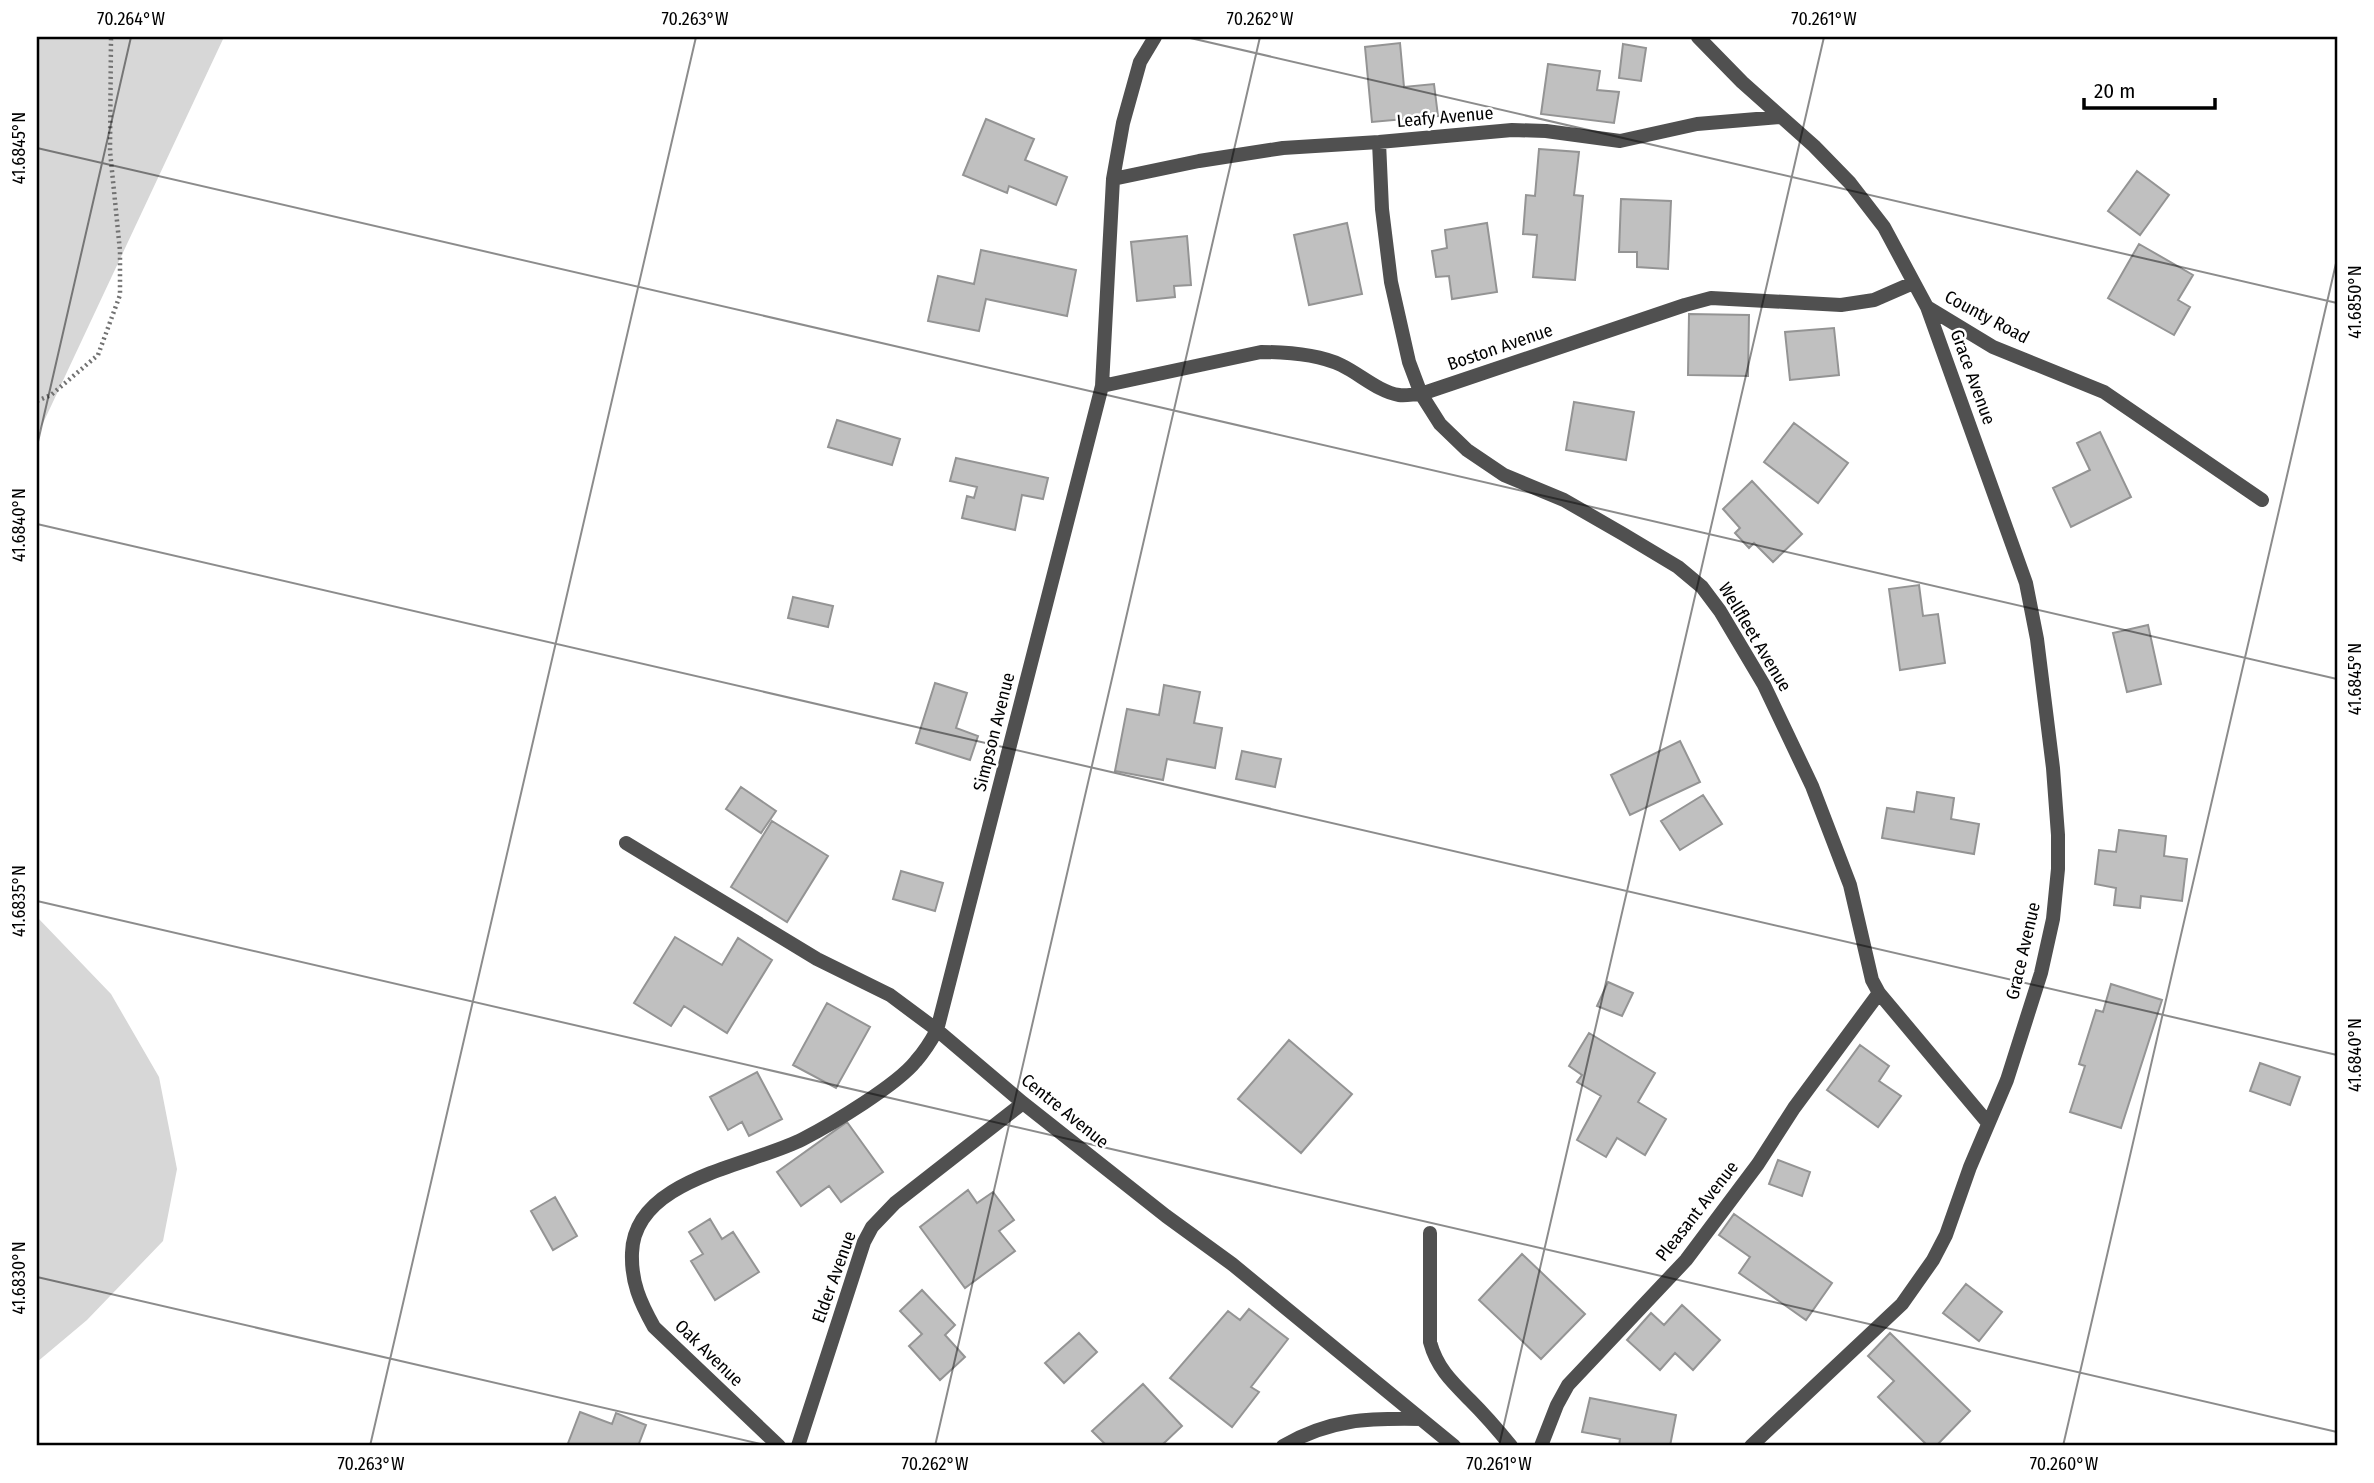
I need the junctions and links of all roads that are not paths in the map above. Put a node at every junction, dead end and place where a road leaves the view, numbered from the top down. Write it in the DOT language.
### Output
graph roads {
  1 [pos="1155,37"];
  2 [pos="1698,37"];
  3 [pos="1781,117"];
  4 [pos="1379,142"];
  5 [pos="1113,179"];
  6 [pos="1913,283"];
  7 [pos="1927,307"];
  8 [pos="1102,386"];
  9 [pos="1421,394"];
  10 [pos="2262,500"];
  11 [pos="626,843"];
  12 [pos="1880,993"];
  13 [pos="937,1030"];
  14 [pos="1023,1103"];
  15 [pos="1988,1123"];
  16 [pos="1430,1233"];
  17 [pos="632,1275"];
  18 [pos="1421,1419"];
  19 [pos="779,1446"];
  20 [pos="798,1446"];
  21 [pos="1283,1446"];
  22 [pos="1454,1446"];
  23 [pos="1511,1446"];
  24 [pos="1541,1446"];
  25 [pos="1751,1446"];
  1 -- 5 [label="street, Simpson Avenue"];
  2 -- 3 [label="street, County Road"];
  3 -- 4 [label="street, Leafy Avenue"];
  3 -- 6 [label="street, County Road"];
  4 -- 5 [label="street, Leafy Avenue"];
  4 -- 9 [label="street, Wellfleet Avenue"];
  5 -- 8 [label="street, Simpson Avenue"];
  6 -- 7 [label="street, County Road"];
  6 -- 9 [label="street, Boston Avenue"];
  7 -- 10 [label="street, County Road"];
  7 -- 15 [label="street, Grace Avenue"];
  8 -- 9 [label="street, Boston Avenue"];
  8 -- 13 [label="street, Simpson Avenue"];
  9 -- 12 [label="street, Wellfleet Avenue"];
  11 -- 13 [label="street, Centre Avenue"];
  12 -- 15 [label="street, Wellfleet Avenue"];
  12 -- 24 [label="street, Pleasant Avenue"];
  13 -- 14 [label="street, Centre Avenue"];
  13 -- 17 [label="street, Simpson Avenue"];
  14 -- 18 [label="street, Centre Avenue"];
  14 -- 20 [label="street, Elder Avenue"];
  15 -- 25 [label="street, Grace Avenue"];
  16 -- 23 [label="street"];
  17 -- 19 [label="street, Oak Avenue"];
  18 -- 21 [label="street"];
  18 -- 22 [label="street, Centre Avenue"];
}
